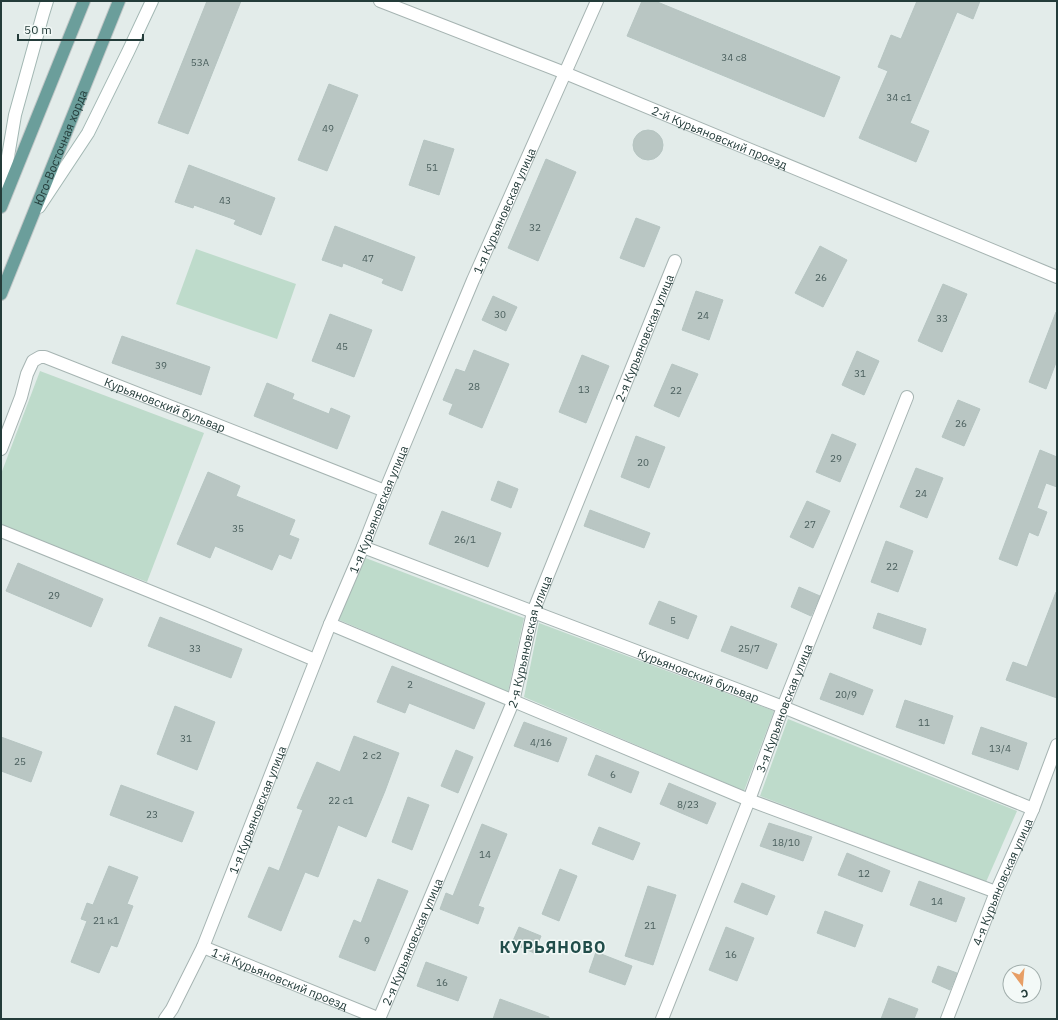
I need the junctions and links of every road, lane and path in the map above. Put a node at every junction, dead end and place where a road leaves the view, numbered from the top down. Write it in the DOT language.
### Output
graph roads {
  1 [pos="47,1"];
  2 [pos="84,1"];
  3 [pos="119,1"];
  4 [pos="152,1"];
  5 [pos="380,1"];
  6 [pos="597,1"];
  7 [pos="565,72"];
  8 [pos="1,198"];
  9 [pos="1,207"];
  10 [pos="30,222"];
  11 [pos="675,261"];
  12 [pos="1057,277"];
  13 [pos="1,294"];
  14 [pos="907,397"];
  15 [pos="1,448"];
  16 [pos="384,491"];
  17 [pos="1,531"];
  18 [pos="363,547"];
  19 [pos="533,612"];
  20 [pos="330,624"];
  21 [pos="315,660"];
  22 [pos="513,702"];
  23 [pos="783,707"];
  24 [pos="1057,744"];
  25 [pos="749,800"];
  26 [pos="1033,808"];
  27 [pos="996,892"];
  28 [pos="203,947"];
  29 [pos="165,1019"];
  30 [pos="379,1019"];
  31 [pos="662,1019"];
  32 [pos="947,1019"];
  1 -- 8 [label="street"];
  2 -- 9 [label="main road"];
  3 -- 10 [label="main road, Юго-Восточная хорда"];
  4 -- 10 [label="street"];
  5 -- 7 [label="street, 2-й Курьяновский проезд"];
  6 -- 7 [label="street, 1-я Курьяновская улица"];
  7 -- 12 [label="street, 2-й Курьяновский проезд"];
  7 -- 16 [label="street, 1-я Курьяновская улица"];
  10 -- 13 [label="main road, Юго-Восточная хорда"];
  11 -- 19 [label="street, 2-я Курьяновская улица"];
  14 -- 23 [label="street, 3-я Курьяновская улица"];
  15 -- 16 [label="street, Курьяновский бульвар"];
  16 -- 18 [label="street, 1-я Курьяновская улица"];
  17 -- 21 [label="street"];
  18 -- 19 [label="street, Курьяновский бульвар"];
  18 -- 20 [label="street, 1-я Курьяновская улица"];
  19 -- 22 [label="street, 2-я Курьяновская улица"];
  19 -- 23 [label="street, Курьяновский бульвар"];
  20 -- 21 [label="street, 1-я Курьяновская улица"];
  20 -- 22 [label="street"];
  21 -- 28 [label="street, 1-я Курьяновская улица"];
  22 -- 25 [label="street"];
  22 -- 30 [label="street, 2-я Курьяновская улица"];
  23 -- 25 [label="street, 3-я Курьяновская улица"];
  23 -- 26 [label="street, Курьяновский бульвар"];
  24 -- 26 [label="street, 4-я Курьяновская улица"];
  25 -- 27 [label="street"];
  25 -- 31 [label="street, 3-я Курьяновская улица"];
  26 -- 27 [label="street, 4-я Курьяновская улица"];
  27 -- 32 [label="street, 4-я Курьяновская улица"];
  28 -- 29 [label="street, 1-я Курьяновская улица"];
  28 -- 30 [label="street, 1-й Курьяновский проезд"];
}
